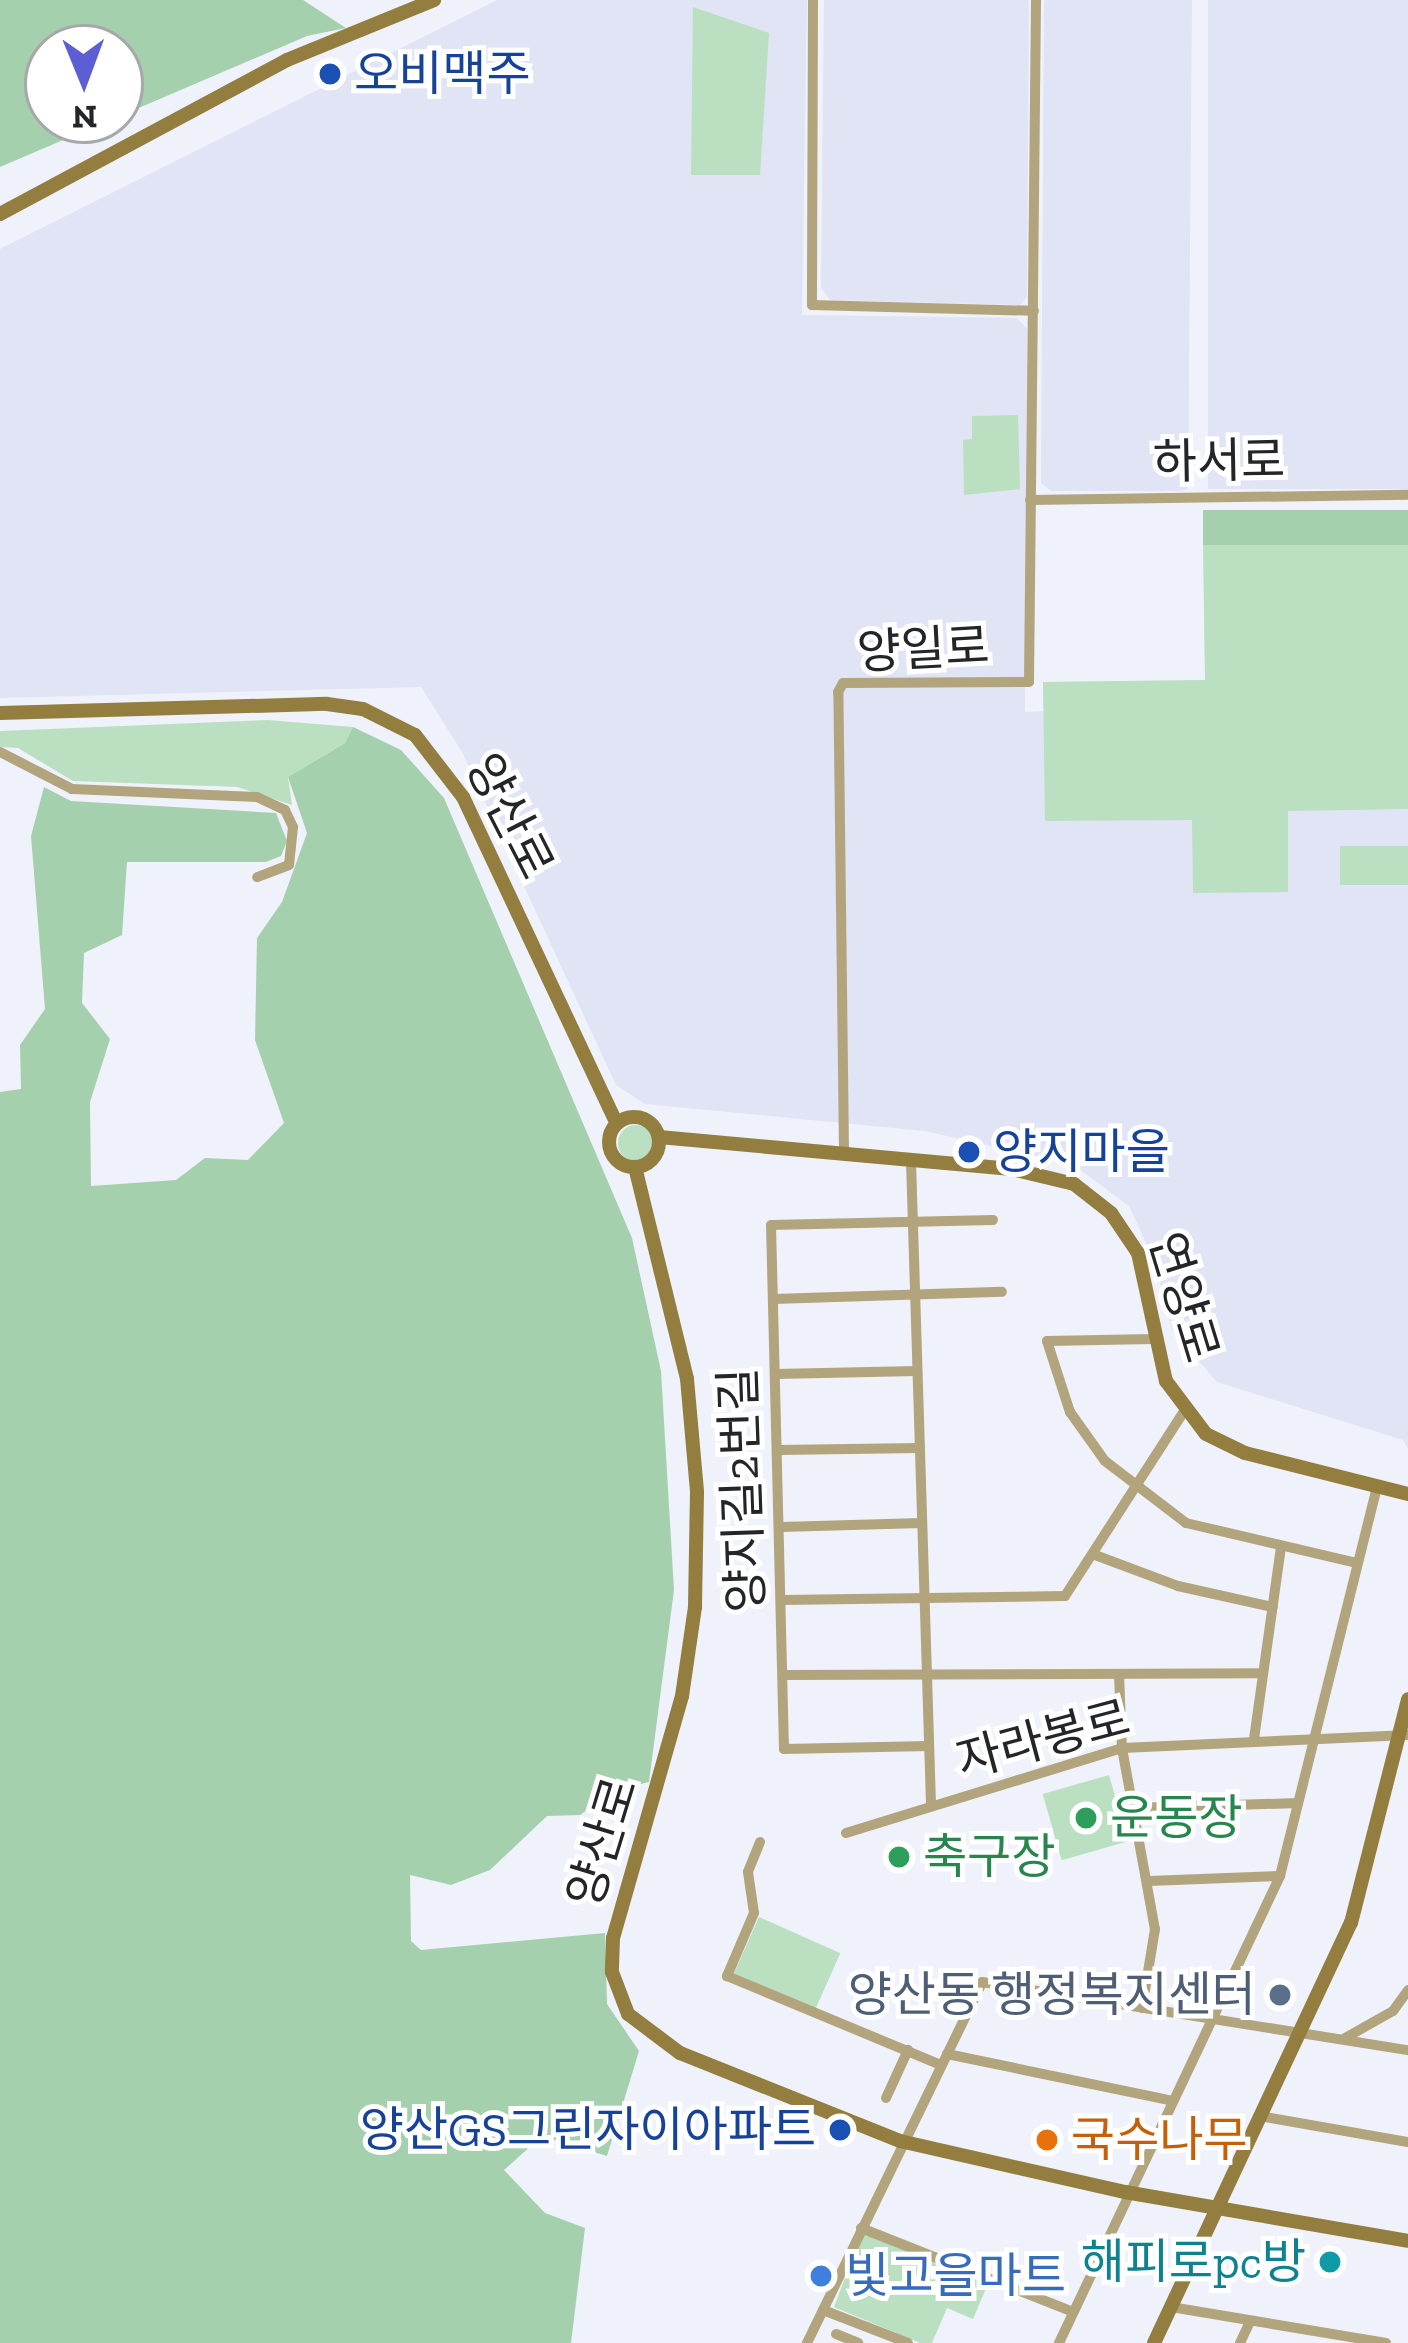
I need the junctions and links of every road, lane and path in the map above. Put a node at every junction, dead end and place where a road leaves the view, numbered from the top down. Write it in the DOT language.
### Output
graph roads {
  1 [pos="434,0"];
  2 [pos="813,0"];
  3 [pos="1036,0"];
  4 [pos="0,214"];
  5 [pos="1034,311"];
  6 [pos="1408,495"];
  7 [pos="1030,500"];
  8 [pos="0,713"];
  9 [pos="0,752"];
  10 [pos="257,877"];
  11 [pos="617,1124"];
  12 [pos="658,1137"];
  13 [pos="844,1152"];
  14 [pos="911,1161"];
  15 [pos="635,1167"];
  16 [pos="993,1220"];
  17 [pos="913,1223"];
  18 [pos="1002,1292"];
  19 [pos="915,1295"];
  20 [pos="773,1299"];
  21 [pos="1154,1339"];
  22 [pos="917,1371"];
  23 [pos="775,1374"];
  24 [pos="1184,1411"];
  25 [pos="920,1448"];
  26 [pos="778,1450"];
  27 [pos="1377,1486"];
  28 [pos="1135,1488"];
  29 [pos="1408,1494"];
  30 [pos="922,1523"];
  31 [pos="781,1527"];
  32 [pos="1281,1547"];
  33 [pos="1095,1555"];
  34 [pos="1357,1563"];
  35 [pos="782,1600"];
  36 [pos="924,1601"];
  37 [pos="1273,1607"];
  38 [pos="1263,1673"];
  39 [pos="1119,1674"];
  40 [pos="783,1676"];
  41 [pos="926,1676"];
  42 [pos="1408,1699"];
  43 [pos="1404,1735"];
  44 [pos="1316,1736"];
  45 [pos="1254,1739"];
  46 [pos="928,1747"];
  47 [pos="1122,1748"];
  48 [pos="1298,1803"];
  49 [pos="931,1806"];
  50 [pos="1132,1808"];
  51 [pos="846,1833"];
  52 [pos="760,1842"];
  53 [pos="1280,1876"];
  54 [pos="1149,1881"];
  55 [pos="1408,1990"];
  56 [pos="1142,2008"];
  57 [pos="1210,2019"];
  58 [pos="1299,2033"];
  59 [pos="1345,2038"];
  60 [pos="908,2050"];
  61 [pos="1408,2050"];
  62 [pos="944,2059"];
  63 [pos="886,2098"];
  64 [pos="1169,2100"];
  65 [pos="1259,2116"];
  66 [pos="900,2141"];
  67 [pos="1408,2142"];
  68 [pos="1125,2192"];
  69 [pos="1217,2210"];
  70 [pos="861,2228"];
  71 [pos="1408,2241"];
  72 [pos="1171,2307"];
  73 [pos="823,2310"];
  74 [pos="1071,2311"];
  75 [pos="1250,2322"];
  76 [pos="836,2334"];
  77 [pos="807,2343"];
  78 [pos="858,2343"];
  79 [pos="908,2343"];
  80 [pos="1058,2343"];
  81 [pos="1154,2343"];
  82 [pos="1240,2343"];
  83 [pos="1386,2343"];
  1 -- 4 [label="street"];
  2 -- 5 [label="street"];
  3 -- 5 [label="street, 양일로"];
  5 -- 7 [label="street, 양일로"];
  6 -- 7 [label="street, 하서로"];
  7 -- 13 [label="street, 양일로"];
  8 -- 11 [label="street, 양산로"];
  9 -- 10 [label="street"];
  11 -- 12 [label="street"];
  11 -- 15 [label="street"];
  12 -- 13 [label="street, 연양로"];
  12 -- 15 [label="street"];
  13 -- 14 [label="street, 연양로"];
  14 -- 17 [label="street"];
  14 -- 21 [label="street, 연양로"];
  15 -- 66 [label="street, 양산로"];
  16 -- 17 [label="street"];
  17 -- 19 [label="street"];
  17 -- 20 [label="street, 양지길2번길"];
  18 -- 19 [label="street"];
  19 -- 20 [label="street"];
  19 -- 22 [label="street"];
  20 -- 23 [label="street, 양지길2번길"];
  21 -- 24 [label="street, 연양로"];
  21 -- 28 [label="street"];
  22 -- 23 [label="street"];
  22 -- 25 [label="street"];
  23 -- 26 [label="street, 양지길2번길"];
  24 -- 27 [label="street, 연양로"];
  24 -- 28 [label="street"];
  25 -- 26 [label="street"];
  25 -- 30 [label="street"];
  26 -- 31 [label="street, 양지길2번길"];
  27 -- 29 [label="street, 연양로"];
  27 -- 34 [label="street"];
  28 -- 32 [label="street"];
  28 -- 33 [label="street"];
  30 -- 31 [label="street"];
  30 -- 36 [label="street"];
  31 -- 35 [label="street, 양지길2번길"];
  32 -- 34 [label="street"];
  32 -- 37 [label="street"];
  33 -- 36 [label="street"];
  33 -- 37 [label="street"];
  34 -- 44 [label="street"];
  35 -- 36 [label="street"];
  35 -- 40 [label="street, 양지길2번길"];
  36 -- 41 [label="street"];
  37 -- 38 [label="street"];
  38 -- 39 [label="street"];
  38 -- 45 [label="street"];
  39 -- 41 [label="street"];
  39 -- 47 [label="street"];
  40 -- 41 [label="street"];
  40 -- 46 [label="street, 양지길2번길"];
  41 -- 46 [label="street"];
  42 -- 43 [label="street"];
  43 -- 44 [label="street, 자라봉로"];
  43 -- 58 [label="street"];
  44 -- 45 [label="street, 자라봉로"];
  44 -- 48 [label="street"];
  45 -- 47 [label="street, 자라봉로"];
  46 -- 49 [label="street"];
  47 -- 49 [label="street, 자라봉로"];
  47 -- 50 [label="street"];
  48 -- 50 [label="street"];
  48 -- 53 [label="street"];
  49 -- 51 [label="street, 자라봉로"];
  50 -- 54 [label="street"];
  52 -- 60 [label="street"];
  53 -- 54 [label="street"];
  53 -- 57 [label="street"];
  54 -- 56 [label="street"];
  55 -- 59 [label="street"];
  56 -- 57 [label="street"];
  56 -- 62 [label="street"];
  57 -- 58 [label="street"];
  57 -- 64 [label="street"];
  58 -- 59 [label="street"];
  58 -- 65 [label="street"];
  59 -- 61 [label="street"];
  60 -- 62 [label="street"];
  60 -- 63 [label="street"];
  62 -- 64 [label="street"];
  62 -- 66 [label="street"];
  64 -- 68 [label="street"];
  65 -- 67 [label="street"];
  65 -- 69 [label="street"];
  66 -- 68 [label="street, 양산로"];
  66 -- 70 [label="street"];
  68 -- 69 [label="street, 양산로"];
  68 -- 74 [label="street"];
  69 -- 71 [label="street, 양산로"];
  69 -- 72 [label="street"];
  70 -- 73 [label="street"];
  70 -- 74 [label="street"];
  72 -- 75 [label="street"];
  72 -- 81 [label="street"];
  73 -- 77 [label="street"];
  73 -- 79 [label="street"];
  74 -- 80 [label="street"];
  75 -- 82 [label="street"];
  75 -- 83 [label="street"];
  76 -- 78 [label="street"];
}
